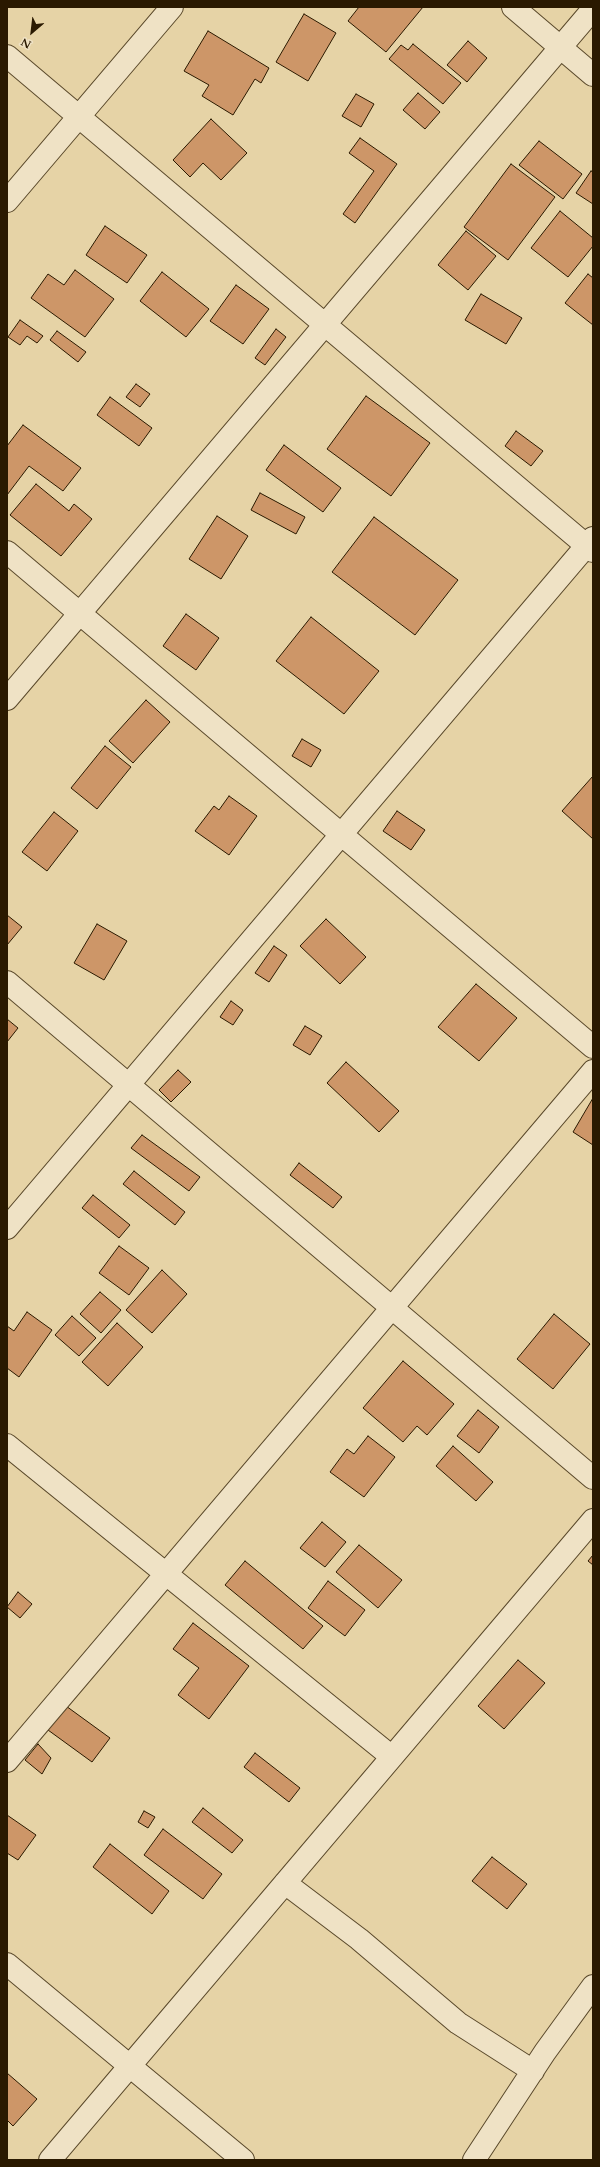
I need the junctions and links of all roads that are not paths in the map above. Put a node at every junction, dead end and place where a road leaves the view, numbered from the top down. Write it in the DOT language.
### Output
graph roads {
  1 [pos="172,7"];
  2 [pos="513,7"];
  3 [pos="593,9"];
  4 [pos="560,47"];
  5 [pos="7,56"];
  6 [pos="593,75"];
  7 [pos="79,116"];
  8 [pos="7,200"];
  9 [pos="325,324"];
  10 [pos="591,544"];
  11 [pos="7,552"];
  12 [pos="80,613"];
  13 [pos="7,699"];
  14 [pos="341,834"];
  15 [pos="7,982"];
  16 [pos="593,1048"];
  17 [pos="593,1071"];
  18 [pos="128,1085"];
  19 [pos="7,1228"];
  20 [pos="392,1308"];
  21 [pos="7,1445"];
  22 [pos="593,1478"];
  23 [pos="593,1520"];
  24 [pos="166,1574"];
  25 [pos="392,1756"];
  26 [pos="7,1761"];
  27 [pos="285,1883"];
  28 [pos="7,1964"];
  29 [pos="593,1986"];
  30 [pos="129,2067"];
  31 [pos="533,2071"];
  32 [pos="50,2160"];
  33 [pos="243,2160"];
  34 [pos="474,2160"];
  1 -- 7 [label="street"];
  2 -- 4 [label="street"];
  3 -- 4 [label="street"];
  4 -- 6 [label="street"];
  4 -- 9 [label="street"];
  5 -- 7 [label="street"];
  7 -- 8 [label="street"];
  7 -- 9 [label="street"];
  9 -- 10 [label="street"];
  9 -- 12 [label="street"];
  10 -- 14 [label="street"];
  11 -- 12 [label="street"];
  12 -- 13 [label="street"];
  12 -- 14 [label="street"];
  14 -- 16 [label="street"];
  14 -- 18 [label="street"];
  15 -- 18 [label="street"];
  17 -- 20 [label="street"];
  18 -- 19 [label="street"];
  18 -- 20 [label="street"];
  20 -- 22 [label="street"];
  20 -- 24 [label="street"];
  21 -- 24 [label="street"];
  23 -- 25 [label="street"];
  24 -- 25 [label="street"];
  24 -- 26 [label="street"];
  25 -- 27 [label="street"];
  27 -- 30 [label="street"];
  27 -- 31 [label="street"];
  28 -- 30 [label="street"];
  29 -- 31 [label="street"];
  30 -- 32 [label="street"];
  30 -- 33 [label="street"];
  31 -- 34 [label="street"];
}
